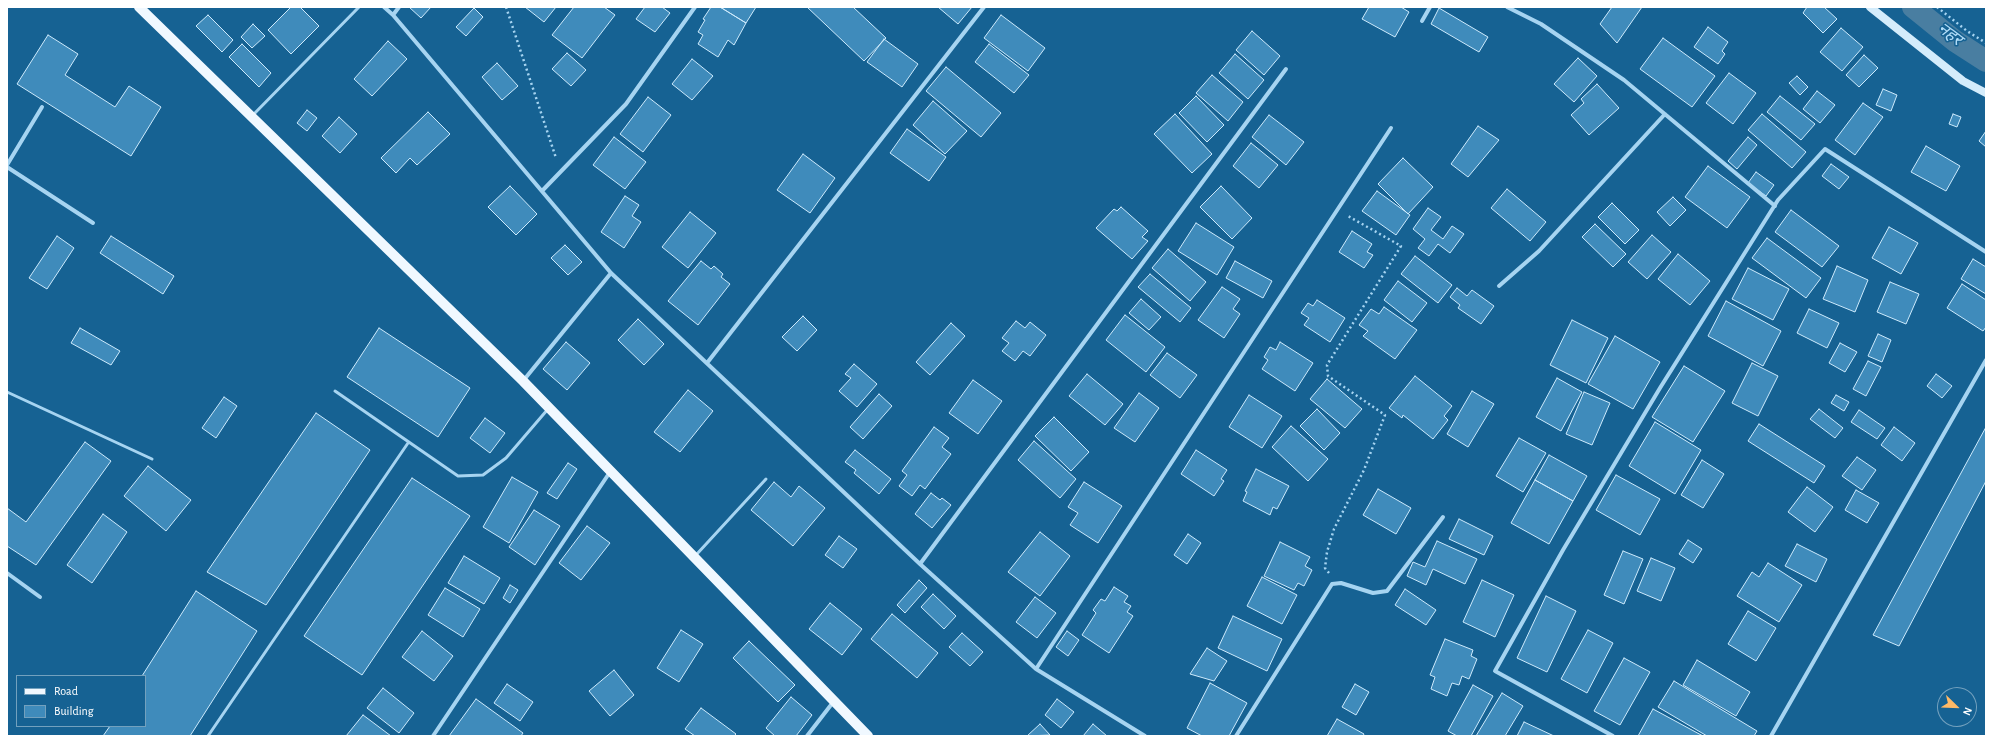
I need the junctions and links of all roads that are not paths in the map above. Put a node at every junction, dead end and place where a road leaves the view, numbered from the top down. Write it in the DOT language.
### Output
graph roads {
  1 [pos="139,7"];
  2 [pos="359,7"];
  3 [pos="384,7"];
  4 [pos="399,7"];
  5 [pos="695,7"];
  6 [pos="984,7"];
  7 [pos="1430,7"];
  8 [pos="1508,7"];
  9 [pos="1870,7"];
  10 [pos="393,15"];
  11 [pos="1422,21"];
  12 [pos="1286,69"];
  13 [pos="1986,93"];
  14 [pos="42,107"];
  15 [pos="1665,114"];
  16 [pos="252,116"];
  17 [pos="1390,128"];
  18 [pos="7,166"];
  19 [pos="542,191"];
  20 [pos="1775,206"];
  21 [pos="93,223"];
  22 [pos="1986,252"];
  23 [pos="611,273"];
  24 [pos="1499,286"];
  25 [pos="1986,360"];
  26 [pos="707,363"];
  27 [pos="523,381"];
  28 [pos="7,392"];
  29 [pos="335,392"];
  30 [pos="549,407"];
  31 [pos="408,443"];
  32 [pos="152,459"];
  33 [pos="611,470"];
  34 [pos="766,479"];
  35 [pos="1443,517"];
  36 [pos="694,557"];
  37 [pos="920,564"];
  38 [pos="7,573"];
  39 [pos="40,597"];
  40 [pos="1036,669"];
  41 [pos="834,701"];
  42 [pos="208,736"];
  43 [pos="433,736"];
  44 [pos="807,736"];
  45 [pos="868,736"];
  46 [pos="1145,736"];
  47 [pos="1236,736"];
  48 [pos="1614,736"];
  49 [pos="1771,736"];
  1 -- 16 [label="main road"];
  2 -- 16 [label="lane"];
  3 -- 10 [label="street"];
  4 -- 10 [label="street"];
  5 -- 19 [label="street"];
  6 -- 26 [label="street"];
  7 -- 11 [label="street"];
  8 -- 15 [label="street"];
  9 -- 13 [label="street"];
  10 -- 19 [label="street"];
  12 -- 37 [label="street"];
  14 -- 18 [label="street"];
  15 -- 20 [label="street"];
  15 -- 24 [label="street"];
  16 -- 27 [label="main road"];
  17 -- 40 [label="street"];
  18 -- 21 [label="street"];
  19 -- 23 [label="street"];
  20 -- 22 [label="street"];
  20 -- 48 [label="street"];
  23 -- 26 [label="street"];
  23 -- 27 [label="street"];
  25 -- 49 [label="street"];
  26 -- 37 [label="street"];
  27 -- 30 [label="main road"];
  28 -- 32 [label="lane"];
  29 -- 31 [label="lane"];
  30 -- 31 [label="lane"];
  30 -- 33 [label="main road"];
  31 -- 42 [label="lane"];
  33 -- 36 [label="main road"];
  33 -- 43 [label="street"];
  34 -- 36 [label="lane"];
  35 -- 47 [label="street"];
  36 -- 41 [label="main road"];
  37 -- 40 [label="street"];
  38 -- 39 [label="street"];
  40 -- 46 [label="street"];
  41 -- 44 [label="street"];
  41 -- 45 [label="main road"];
}
